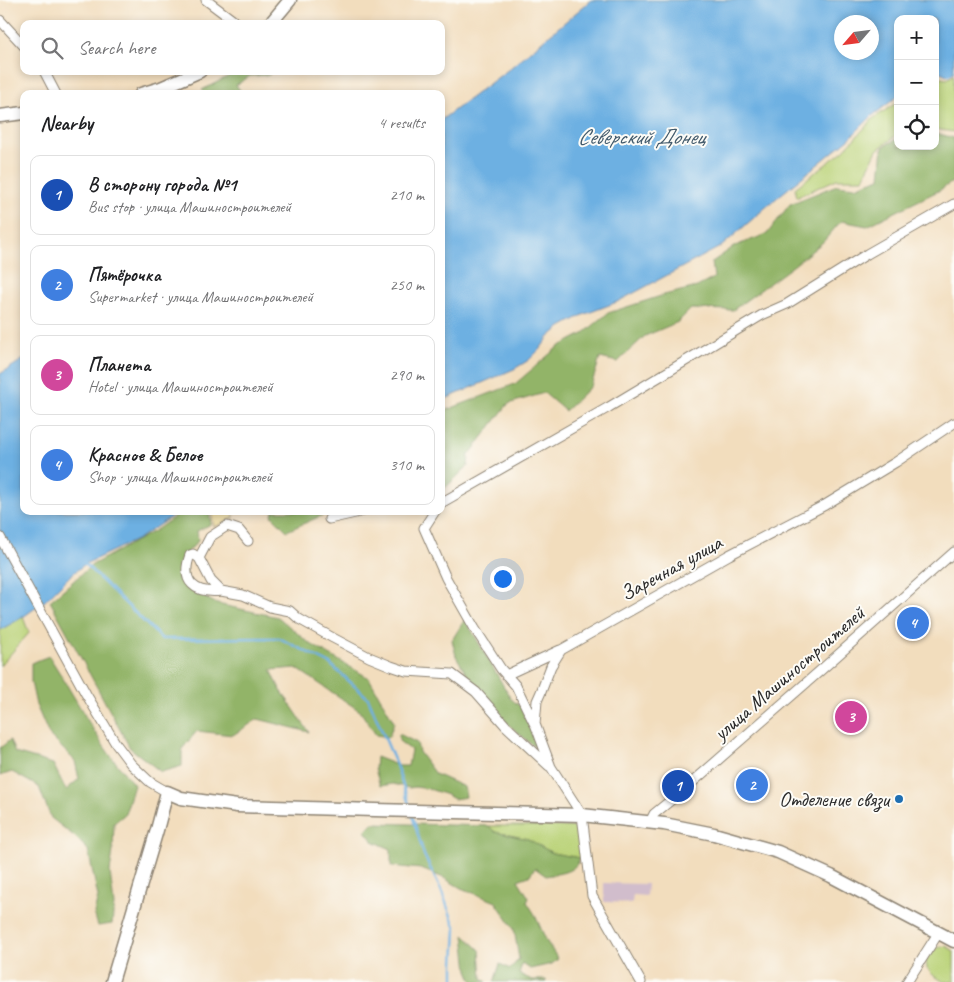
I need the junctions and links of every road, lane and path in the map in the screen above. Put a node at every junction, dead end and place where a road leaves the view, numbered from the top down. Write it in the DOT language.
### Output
graph roads {
  1 [pos="206,0"];
  2 [pos="290,0"];
  3 [pos="0,20"];
  4 [pos="233,20"];
  5 [pos="273,20"];
  6 [pos="20,42"];
  7 [pos="46,75"];
  8 [pos="191,75"];
  9 [pos="54,90"];
  10 [pos="154,90"];
  11 [pos="20,114"];
  12 [pos="0,116"];
  13 [pos="954,204"];
  14 [pos="954,423"];
  15 [pos="445,501"];
  16 [pos="346,515"];
  17 [pos="432,515"];
  18 [pos="329,519"];
  19 [pos="0,537"];
  20 [pos="248,541"];
  21 [pos="954,552"];
  22 [pos="198,558"];
  23 [pos="221,591"];
  24 [pos="562,650"];
  25 [pos="506,675"];
  26 [pos="535,724"];
  27 [pos="551,767"];
  28 [pos="167,792"];
  29 [pos="582,814"];
  30 [pos="650,822"];
  31 [pos="939,932"];
  32 [pos="954,941"];
  33 [pos="112,982"];
  34 [pos="641,982"];
  35 [pos="907,982"];
  1 -- 4 [label="street"];
  2 -- 5 [label="street"];
  3 -- 6 [label="street"];
  7 -- 9 [label="street"];
  8 -- 10 [label="street"];
  11 -- 12 [label="street"];
  13 -- 15 [label="street"];
  14 -- 24 [label="street, Заречная улица"];
  16 -- 18 [label="street"];
  17 -- 25 [label="street"];
  19 -- 28 [label="street"];
  20 -- 22 [label="street"];
  21 -- 30 [label="street, улица Машиностроителей"];
  22 -- 23 [label="street"];
  22 -- 23 [label="street"];
  23 -- 27 [label="street"];
  24 -- 25 [label="street"];
  24 -- 26 [label="street, Заречная улица"];
  25 -- 26 [label="street"];
  26 -- 27 [label="street, Заречная улица"];
  27 -- 29 [label="street, Заречная улица"];
  28 -- 29 [label="street"];
  28 -- 33 [label="street"];
  29 -- 30 [label="street"];
  29 -- 34 [label="street"];
  30 -- 31 [label="street"];
  31 -- 32 [label="street"];
  31 -- 35 [label="street"];
}
